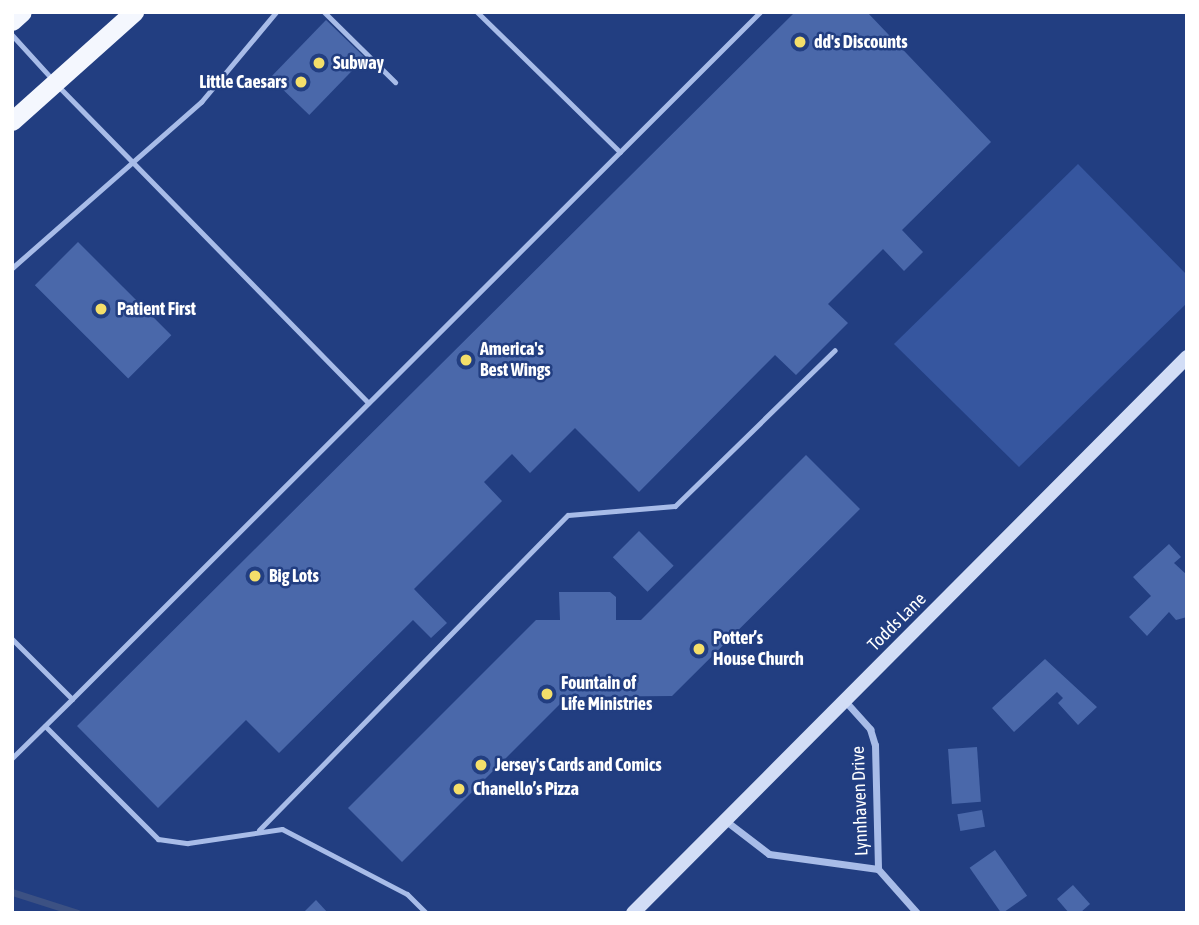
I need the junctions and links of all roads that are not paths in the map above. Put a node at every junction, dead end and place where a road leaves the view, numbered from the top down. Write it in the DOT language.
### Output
graph roads {
  1 [pos="22,12"];
  2 [pos="134,12"];
  3 [pos="276,12"];
  4 [pos="324,12"];
  5 [pos="477,12"];
  6 [pos="760,12"];
  7 [pos="12,21"];
  8 [pos="12,35"];
  9 [pos="395,82"];
  10 [pos="55,83"];
  11 [pos="12,121"];
  12 [pos="620,152"];
  13 [pos="132,167"];
  14 [pos="12,268"];
  15 [pos="835,350"];
  16 [pos="1187,357"];
  17 [pos="368,403"];
  18 [pos="12,639"];
  19 [pos="72,699"];
  20 [pos="845,701"];
  21 [pos="45,726"];
  22 [pos="12,758"];
  23 [pos="725,820"];
  24 [pos="259,830"];
  25 [pos="878,869"];
  26 [pos="426,913"];
  27 [pos="633,913"];
  28 [pos="917,913"];
  1 -- 7 [label="highway"];
  2 -- 10 [label="highway"];
  3 -- 13 [label="lane"];
  4 -- 9 [label="lane"];
  5 -- 12 [label="lane"];
  6 -- 12 [label="lane"];
  8 -- 10 [label="lane"];
  10 -- 11 [label="highway"];
  10 -- 13 [label="lane"];
  12 -- 17 [label="lane"];
  13 -- 14 [label="lane"];
  13 -- 17 [label="lane"];
  15 -- 24 [label="lane"];
  16 -- 20 [label="main road, Todds Lane"];
  17 -- 19 [label="lane"];
  18 -- 19 [label="lane"];
  19 -- 21 [label="lane"];
  20 -- 23 [label="main road, Todds Lane"];
  20 -- 25 [label="street, Lynnhaven Drive"];
  21 -- 22 [label="lane"];
  21 -- 24 [label="lane"];
  23 -- 25 [label="street, Lynnhaven Drive"];
  23 -- 27 [label="main road, Todds Lane"];
  24 -- 26 [label="lane"];
  25 -- 28 [label="street, Lynnhaven Drive"];
}
